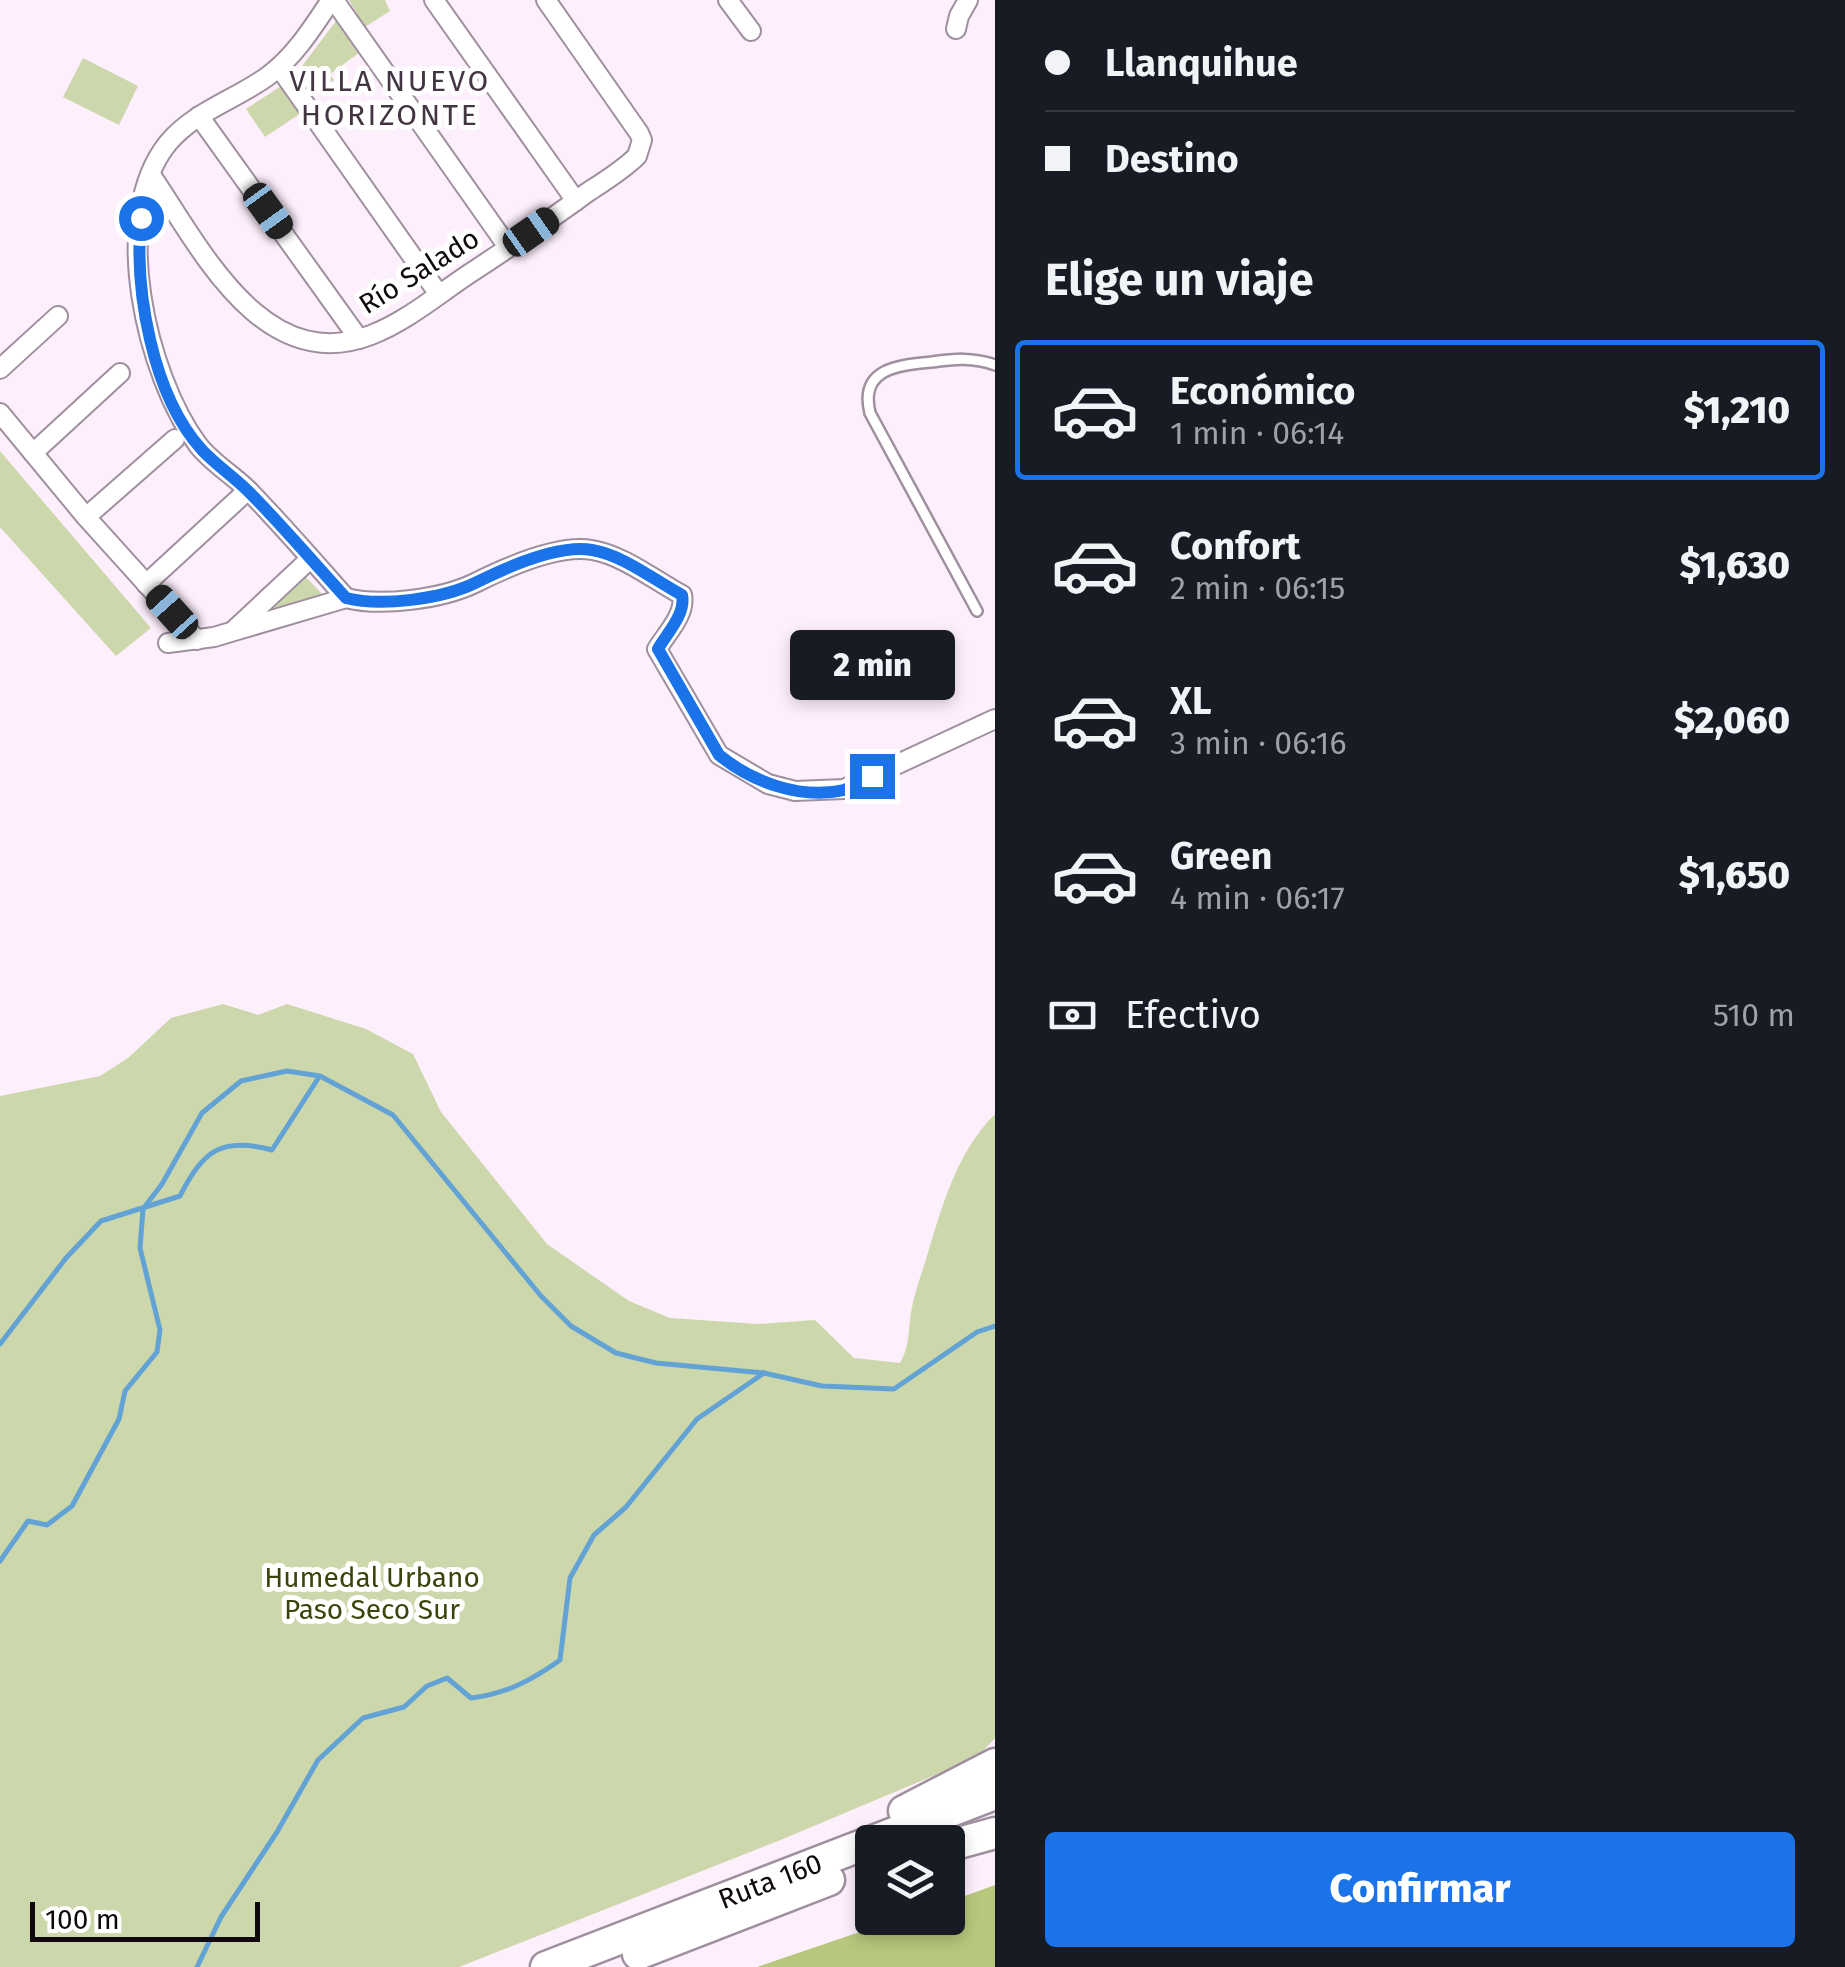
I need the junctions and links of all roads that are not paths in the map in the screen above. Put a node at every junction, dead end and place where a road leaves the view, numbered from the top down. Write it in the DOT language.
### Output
graph roads {
  1 [pos="333,0"];
  2 [pos="434,0"];
  3 [pos="546,0"];
  4 [pos="728,0"];
  5 [pos="968,0"];
  6 [pos="956,29"];
  7 [pos="750,32"];
  8 [pos="280,67"];
  9 [pos="199,116"];
  10 [pos="151,175"];
  11 [pos="576,201"];
  12 [pos="508,248"];
  13 [pos="438,293"];
  14 [pos="58,316"];
  15 [pos="359,339"];
  16 [pos="995,364"];
  17 [pos="0,369"];
  18 [pos="120,373"];
  19 [pos="0,414"];
  20 [pos="175,439"];
  21 [pos="33,453"];
  22 [pos="248,490"];
  23 [pos="86,517"];
  24 [pos="310,559"];
  25 [pos="146,584"];
  26 [pos="346,598"];
  27 [pos="977,611"];
  28 [pos="232,632"];
  29 [pos="197,640"];
  30 [pos="168,643"];
  31 [pos="995,718"];
  32 [pos="995,1764"];
  33 [pos="995,1794"];
  34 [pos="995,1816"];
  35 [pos="965,1827"];
  36 [pos="995,1834"];
  37 [pos="965,1842"];
  38 [pos="855,1870"];
  39 [pos="788,1874"];
  40 [pos="546,1967"];
  41 [pos="603,1967"];
  1 -- 8 [label="street"];
  1 -- 12 [label="street"];
  2 -- 11 [label="street"];
  3 -- 11 [label="street, Río Salado"];
  4 -- 7 [label="street"];
  5 -- 6 [label="street"];
  8 -- 9 [label="street"];
  8 -- 13 [label="street"];
  9 -- 10 [label="street"];
  9 -- 15 [label="street"];
  10 -- 15 [label="street, Río Salado"];
  10 -- 22 [label="street"];
  11 -- 12 [label="street, Río Salado"];
  12 -- 13 [label="street, Río Salado"];
  13 -- 15 [label="street, Río Salado"];
  14 -- 17 [label="street"];
  16 -- 27 [label="lane"];
  18 -- 21 [label="street"];
  19 -- 21 [label="street"];
  20 -- 23 [label="street"];
  21 -- 23 [label="street"];
  22 -- 24 [label="street"];
  22 -- 25 [label="street"];
  23 -- 25 [label="street"];
  24 -- 26 [label="street"];
  24 -- 28 [label="street"];
  25 -- 29 [label="street"];
  26 -- 28 [label="street"];
  26 -- 31 [label="street"];
  28 -- 29 [label="street"];
  29 -- 30 [label="street"];
  32 -- 39 [label="highway"];
  33 -- 39 [label="highway, Ruta 160"];
  34 -- 35 [label="highway"];
  36 -- 37 [label="highway"];
  38 -- 41 [label="highway, Ruta 160"];
  39 -- 40 [label="highway, Ruta 160"];
}
